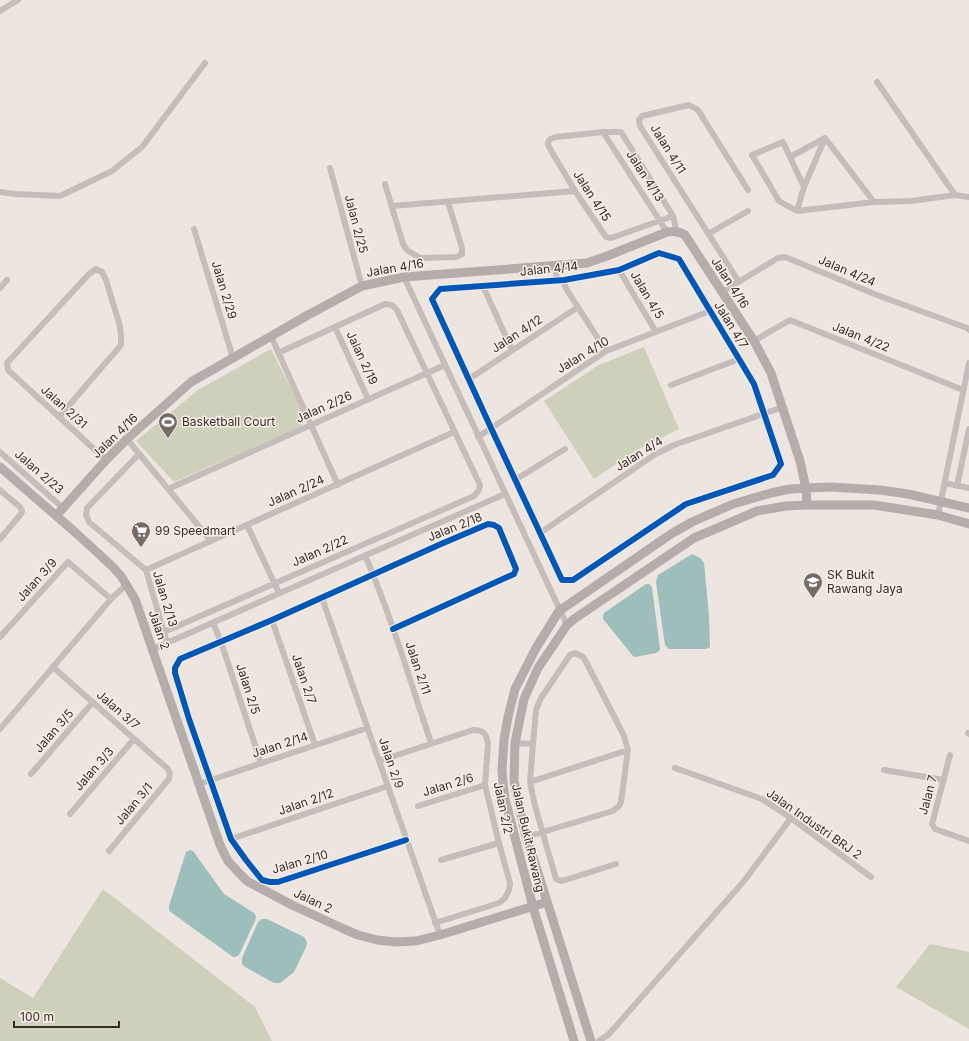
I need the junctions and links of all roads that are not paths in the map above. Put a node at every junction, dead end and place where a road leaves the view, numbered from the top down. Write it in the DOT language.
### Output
graph roads {
  1 [pos="18,0"];
  2 [pos="0,11"];
  3 [pos="205,63"];
  4 [pos="877,82"];
  5 [pos="603,132"];
  6 [pos="825,138"];
  7 [pos="790,157"];
  8 [pos="330,168"];
  9 [pos="385,184"];
  10 [pos="804,187"];
  11 [pos="748,190"];
  12 [pos="575,191"];
  13 [pos="0,192"];
  14 [pos="955,195"];
  15 [pos="969,197"];
  16 [pos="448,202"];
  17 [pos="874,202"];
  18 [pos="392,206"];
  19 [pos="748,211"];
  20 [pos="797,211"];
  21 [pos="673,216"];
  22 [pos="660,220"];
  23 [pos="194,230"];
  24 [pos="671,232"];
  25 [pos="708,234"];
  26 [pos="669,256"];
  27 [pos="555,265"];
  28 [pos="619,270"];
  29 [pos="404,277"];
  30 [pos="7,280"];
  31 [pos="556,280"];
  32 [pos="564,280"];
  33 [pos="739,282"];
  34 [pos="362,286"];
  35 [pos="482,286"];
  36 [pos="0,288"];
  37 [pos="722,292"];
  38 [pos="578,307"];
  39 [pos="710,311"];
  40 [pos="335,327"];
  41 [pos="969,330"];
  42 [pos="656,332"];
  43 [pos="271,336"];
  44 [pos="754,341"];
  45 [pos="512,350"];
  46 [pos="606,351"];
  47 [pos="278,352"];
  48 [pos="233,358"];
  49 [pos="740,360"];
  50 [pos="969,363"];
  51 [pos="445,365"];
  52 [pos="426,373"];
  53 [pos="469,379"];
  54 [pos="671,385"];
  55 [pos="963,390"];
  56 [pos="368,399"];
  57 [pos="783,407"];
  58 [pos="765,413"];
  59 [pos="58,417"];
  60 [pos="311,425"];
  61 [pos="491,428"];
  62 [pos="969,429"];
  63 [pos="454,432"];
  64 [pos="478,438"];
  65 [pos="127,439"];
  66 [pos="565,449"];
  67 [pos="0,452"];
  68 [pos="139,454"];
  69 [pos="106,460"];
  70 [pos="0,467"];
  71 [pos="515,480"];
  72 [pos="945,483"];
  73 [pos="338,484"];
  74 [pos="957,486"];
  75 [pos="806,488"];
  76 [pos="969,488"];
  77 [pos="168,489"];
  78 [pos="0,490"];
  79 [pos="504,494"];
  80 [pos="941,501"];
  81 [pos="807,505"];
  82 [pos="63,508"];
  83 [pos="969,508"];
  84 [pos="938,515"];
  85 [pos="56,516"];
  86 [pos="969,524"];
  87 [pos="247,525"];
  88 [pos="540,533"];
  89 [pos="0,539"];
  90 [pos="211,541"];
  91 [pos="365,555"];
  92 [pos="146,570"];
  93 [pos="374,575"];
  94 [pos="275,583"];
  95 [pos="126,585"];
  96 [pos="279,593"];
  97 [pos="322,598"];
  98 [pos="110,599"];
  99 [pos="559,611"];
  100 [pos="272,620"];
  101 [pos="213,622"];
  102 [pos="566,625"];
  103 [pos="393,629"];
  104 [pos="164,632"];
  105 [pos="0,637"];
  106 [pos="221,642"];
  107 [pos="167,643"];
  108 [pos="153,649"];
  109 [pos="53,667"];
  110 [pos="93,702"];
  111 [pos="367,728"];
  112 [pos="0,729"];
  113 [pos="134,739"];
  114 [pos="431,743"];
  115 [pos="515,743"];
  116 [pos="533,744"];
  117 [pos="315,745"];
  118 [pos="628,750"];
  119 [pos="950,755"];
  120 [pos="379,760"];
  121 [pos="261,763"];
  122 [pos="675,768"];
  123 [pos="168,769"];
  124 [pos="884,770"];
  125 [pos="31,774"];
  126 [pos="211,780"];
  127 [pos="944,780"];
  128 [pos="530,782"];
  129 [pos="199,784"];
  130 [pos="485,785"];
  131 [pos="388,786"];
  132 [pos="418,806"];
  133 [pos="70,814"];
  134 [pos="791,818"];
  135 [pos="542,833"];
  136 [pos="526,837"];
  137 [pos="231,839"];
  138 [pos="406,840"];
  139 [pos="969,841"];
  140 [pos="499,843"];
  141 [pos="109,851"];
  142 [pos="441,860"];
  143 [pos="616,864"];
  144 [pos="871,877"];
  145 [pos="547,902"];
  146 [pos="532,907"];
  147 [pos="435,923"];
  148 [pos="440,935"];
  149 [pos="574,1041"];
  150 [pos="591,1041"];
  151 [pos="599,1041"];
  1 -- 2 [label="street"];
  3 -- 13 [label="street"];
  4 -- 14 [label="street"];
  5 -- 12 [label="street, Jalan 4/15"];
  5 -- 21 [label="street"];
  5 -- 22 [label="street, Jalan 4/13"];
  6 -- 7 [label="street"];
  6 -- 10 [label="street"];
  6 -- 17 [label="street"];
  7 -- 10 [label="street"];
  7 -- 20 [label="street"];
  8 -- 34 [label="street, Jalan 2/25"];
  9 -- 18 [label="street"];
  10 -- 20 [label="street"];
  11 -- 25 [label="street, Jalan 4/11"];
  12 -- 16 [label="street"];
  12 -- 22 [label="street, Jalan 4/15"];
  14 -- 15 [label="street"];
  14 -- 17 [label="street"];
  16 -- 18 [label="street"];
  16 -- 18 [label="street"];
  17 -- 20 [label="street"];
  19 -- 25 [label="street"];
  21 -- 22 [label="street, Jalan 4/15"];
  21 -- 24 [label="street"];
  22 -- 24 [label="street, Jalan 4/13"];
  23 -- 48 [label="street, Jalan 2/29"];
  24 -- 27 [label="street, Jalan 4/16"];
  24 -- 37 [label="street, Jalan 4/16"];
  25 -- 33 [label="street, Jalan 4/11"];
  26 -- 28 [label="street, Jalan 4/14"];
  26 -- 39 [label="street, Jalan 4/7"];
  27 -- 29 [label="street, Jalan 4/16"];
  27 -- 31 [label="street"];
  28 -- 32 [label="street, Jalan 4/14"];
  28 -- 42 [label="street, Jalan 4/5"];
  29 -- 34 [label="street, Jalan 4/16"];
  29 -- 51 [label="street"];
  30 -- 36 [label="street"];
  31 -- 32 [label="street, Jalan 4/14"];
  31 -- 35 [label="street, Jalan 4/14"];
  32 -- 38 [label="street"];
  33 -- 37 [label="street, Jalan 4/24"];
  33 -- 41 [label="street, Jalan 4/24"];
  34 -- 43 [label="street, Jalan 4/16"];
  35 -- 45 [label="street"];
  35 -- 53 [label="street, Jalan 4/14"];
  37 -- 44 [label="street, Jalan 4/16"];
  38 -- 45 [label="street, Jalan 4/12"];
  38 -- 46 [label="street"];
  39 -- 42 [label="street, Jalan 4/10"];
  39 -- 49 [label="street, Jalan 4/7"];
  40 -- 47 [label="street"];
  40 -- 52 [label="street"];
  40 -- 56 [label="street, Jalan 2/19"];
  42 -- 46 [label="street, Jalan 4/10"];
  43 -- 47 [label="street"];
  43 -- 48 [label="street, Jalan 4/16"];
  44 -- 55 [label="street, Jalan 4/22"];
  44 -- 57 [label="street, Jalan 4/16"];
  45 -- 53 [label="street, Jalan 4/12"];
  46 -- 61 [label="street, Jalan 4/10"];
  47 -- 60 [label="street"];
  48 -- 65 [label="street, Jalan 4/16"];
  49 -- 54 [label="street"];
  49 -- 58 [label="street, Jalan 4/7"];
  50 -- 55 [label="street"];
  51 -- 52 [label="street, Jalan 2/26"];
  51 -- 64 [label="street"];
  52 -- 56 [label="street, Jalan 2/26"];
  52 -- 63 [label="street"];
  53 -- 61 [label="street"];
  55 -- 72 [label="street"];
  56 -- 60 [label="street, Jalan 2/26"];
  57 -- 58 [label="street, Jalan 4/4"];
  57 -- 75 [label="street, Jalan 4/16"];
  58 -- 88 [label="street, Jalan 4/4"];
  58 -- 88 [label="street, Jalan 4/7"];
  59 -- 59 [label="street, Jalan 2/31"];
  59 -- 69 [label="street, Jalan 2/31"];
  60 -- 73 [label="street"];
  60 -- 77 [label="street, Jalan 2/26"];
  61 -- 64 [label="street, Jalan 4/10"];
  61 -- 71 [label="street"];
  62 -- 74 [label="street"];
  63 -- 73 [label="street, Jalan 2/24"];
  63 -- 94 [label="street, Jalan 2/22"];
  64 -- 79 [label="street"];
  65 -- 68 [label="street"];
  65 -- 69 [label="street, Jalan 4/16"];
  66 -- 71 [label="street"];
  67 -- 82 [label="street, Jalan 2/23"];
  68 -- 77 [label="street"];
  68 -- 92 [label="street, Jalan 2/13"];
  69 -- 82 [label="street, Jalan 4/16"];
  70 -- 85 [label="street, Jalan 2"];
  71 -- 88 [label="street"];
  72 -- 74 [label="street"];
  72 -- 80 [label="street"];
  73 -- 87 [label="street, Jalan 2/24"];
  74 -- 76 [label="street"];
  75 -- 80 [label="street, Jalan Bukit Rawang"];
  75 -- 81 [label="street, Jalan 4/16"];
  75 -- 99 [label="street, Jalan Bukit Rawang"];
  77 -- 90 [label="street"];
  78 -- 89 [label="street"];
  79 -- 91 [label="street"];
  79 -- 99 [label="street"];
  80 -- 83 [label="street, Jalan Bukit Rawang"];
  80 -- 84 [label="street"];
  81 -- 84 [label="street, Jalan Bukit Rawang"];
  81 -- 102 [label="street, Jalan Bukit Rawang"];
  82 -- 85 [label="street, Jalan 4/16"];
  84 -- 86 [label="street, Jalan Bukit Rawang"];
  85 -- 95 [label="street, Jalan 2"];
  87 -- 90 [label="street, Jalan 2/24"];
  87 -- 94 [label="street"];
  90 -- 92 [label="street, Jalan 2/24"];
  91 -- 93 [label="street, Jalan 2/11"];
  91 -- 96 [label="street"];
  92 -- 104 [label="street, Jalan 2/13"];
  93 -- 97 [label="street, Jalan 2/18"];
  93 -- 103 [label="street, Jalan 2/11"];
  93 -- 103 [label="street, Jalan 2/18"];
  94 -- 96 [label="street"];
  94 -- 104 [label="street, Jalan 2/22"];
  95 -- 98 [label="street"];
  95 -- 108 [label="street, Jalan 2"];
  96 -- 101 [label="street"];
  97 -- 100 [label="street, Jalan 2/18"];
  97 -- 111 [label="street, Jalan 2/9"];
  98 -- 105 [label="street, Jalan 3/9"];
  98 -- 109 [label="street"];
  99 -- 102 [label="street"];
  99 -- 146 [label="street, Jalan Bukit Rawang"];
  100 -- 106 [label="street, Jalan 2/18"];
  100 -- 117 [label="street, Jalan 2/7"];
  101 -- 106 [label="street, Jalan 2/5"];
  101 -- 107 [label="street"];
  102 -- 115 [label="street, Jalan Bukit Rawang"];
  103 -- 114 [label="street, Jalan 2/11"];
  104 -- 107 [label="street, Jalan 2/13"];
  106 -- 121 [label="street, Jalan 2/5"];
  106 -- 126 [label="street, Jalan 2/10"];
  107 -- 108 [label="street"];
  108 -- 129 [label="street, Jalan 2"];
  109 -- 110 [label="street, Jalan 3/7"];
  109 -- 112 [label="street"];
  110 -- 113 [label="street, Jalan 3/7"];
  110 -- 125 [label="street, Jalan 3/5"];
  111 -- 117 [label="street, Jalan 2/14"];
  111 -- 120 [label="street, Jalan 2/9"];
  113 -- 123 [label="street, Jalan 3/7"];
  113 -- 133 [label="street, Jalan 3/3"];
  114 -- 120 [label="street, Jalan 2/2"];
  114 -- 130 [label="street, Jalan 2/2"];
  115 -- 116 [label="street"];
  115 -- 136 [label="street, Jalan Bukit Rawang"];
  116 -- 118 [label="street"];
  116 -- 128 [label="street"];
  117 -- 121 [label="street, Jalan 2/14"];
  118 -- 128 [label="street"];
  118 -- 135 [label="street"];
  119 -- 127 [label="street, Jalan 7"];
  120 -- 131 [label="street, Jalan 2/9"];
  121 -- 126 [label="street, Jalan 2/14"];
  122 -- 134 [label="street, Jalan Industri BRJ 2"];
  123 -- 141 [label="street, Jalan 3/1"];
  124 -- 127 [label="street"];
  126 -- 129 [label="street, Jalan 2/14"];
  126 -- 137 [label="street, Jalan 2/10"];
  127 -- 139 [label="street, Jalan 7"];
  128 -- 135 [label="street"];
  129 -- 148 [label="street, Jalan 2"];
  130 -- 132 [label="street, Jalan 2/6"];
  130 -- 140 [label="street, Jalan 2/2"];
  131 -- 137 [label="street, Jalan 2/12"];
  131 -- 138 [label="street, Jalan 2/9"];
  134 -- 144 [label="street, Jalan Industri BRJ 2"];
  134 -- 151 [label="street"];
  135 -- 136 [label="street"];
  135 -- 143 [label="street"];
  136 -- 145 [label="street, Jalan Bukit Rawang"];
  137 -- 138 [label="street, Jalan 2/10"];
  138 -- 147 [label="street, Jalan 2/9"];
  140 -- 142 [label="street"];
  140 -- 147 [label="street, Jalan 2/2"];
  145 -- 146 [label="street, Jalan 2"];
  145 -- 150 [label="street, Jalan Bukit Rawang"];
  146 -- 148 [label="street, Jalan 2"];
  146 -- 149 [label="street, Jalan Bukit Rawang"];
  147 -- 148 [label="street, Jalan 2/9"];
}
